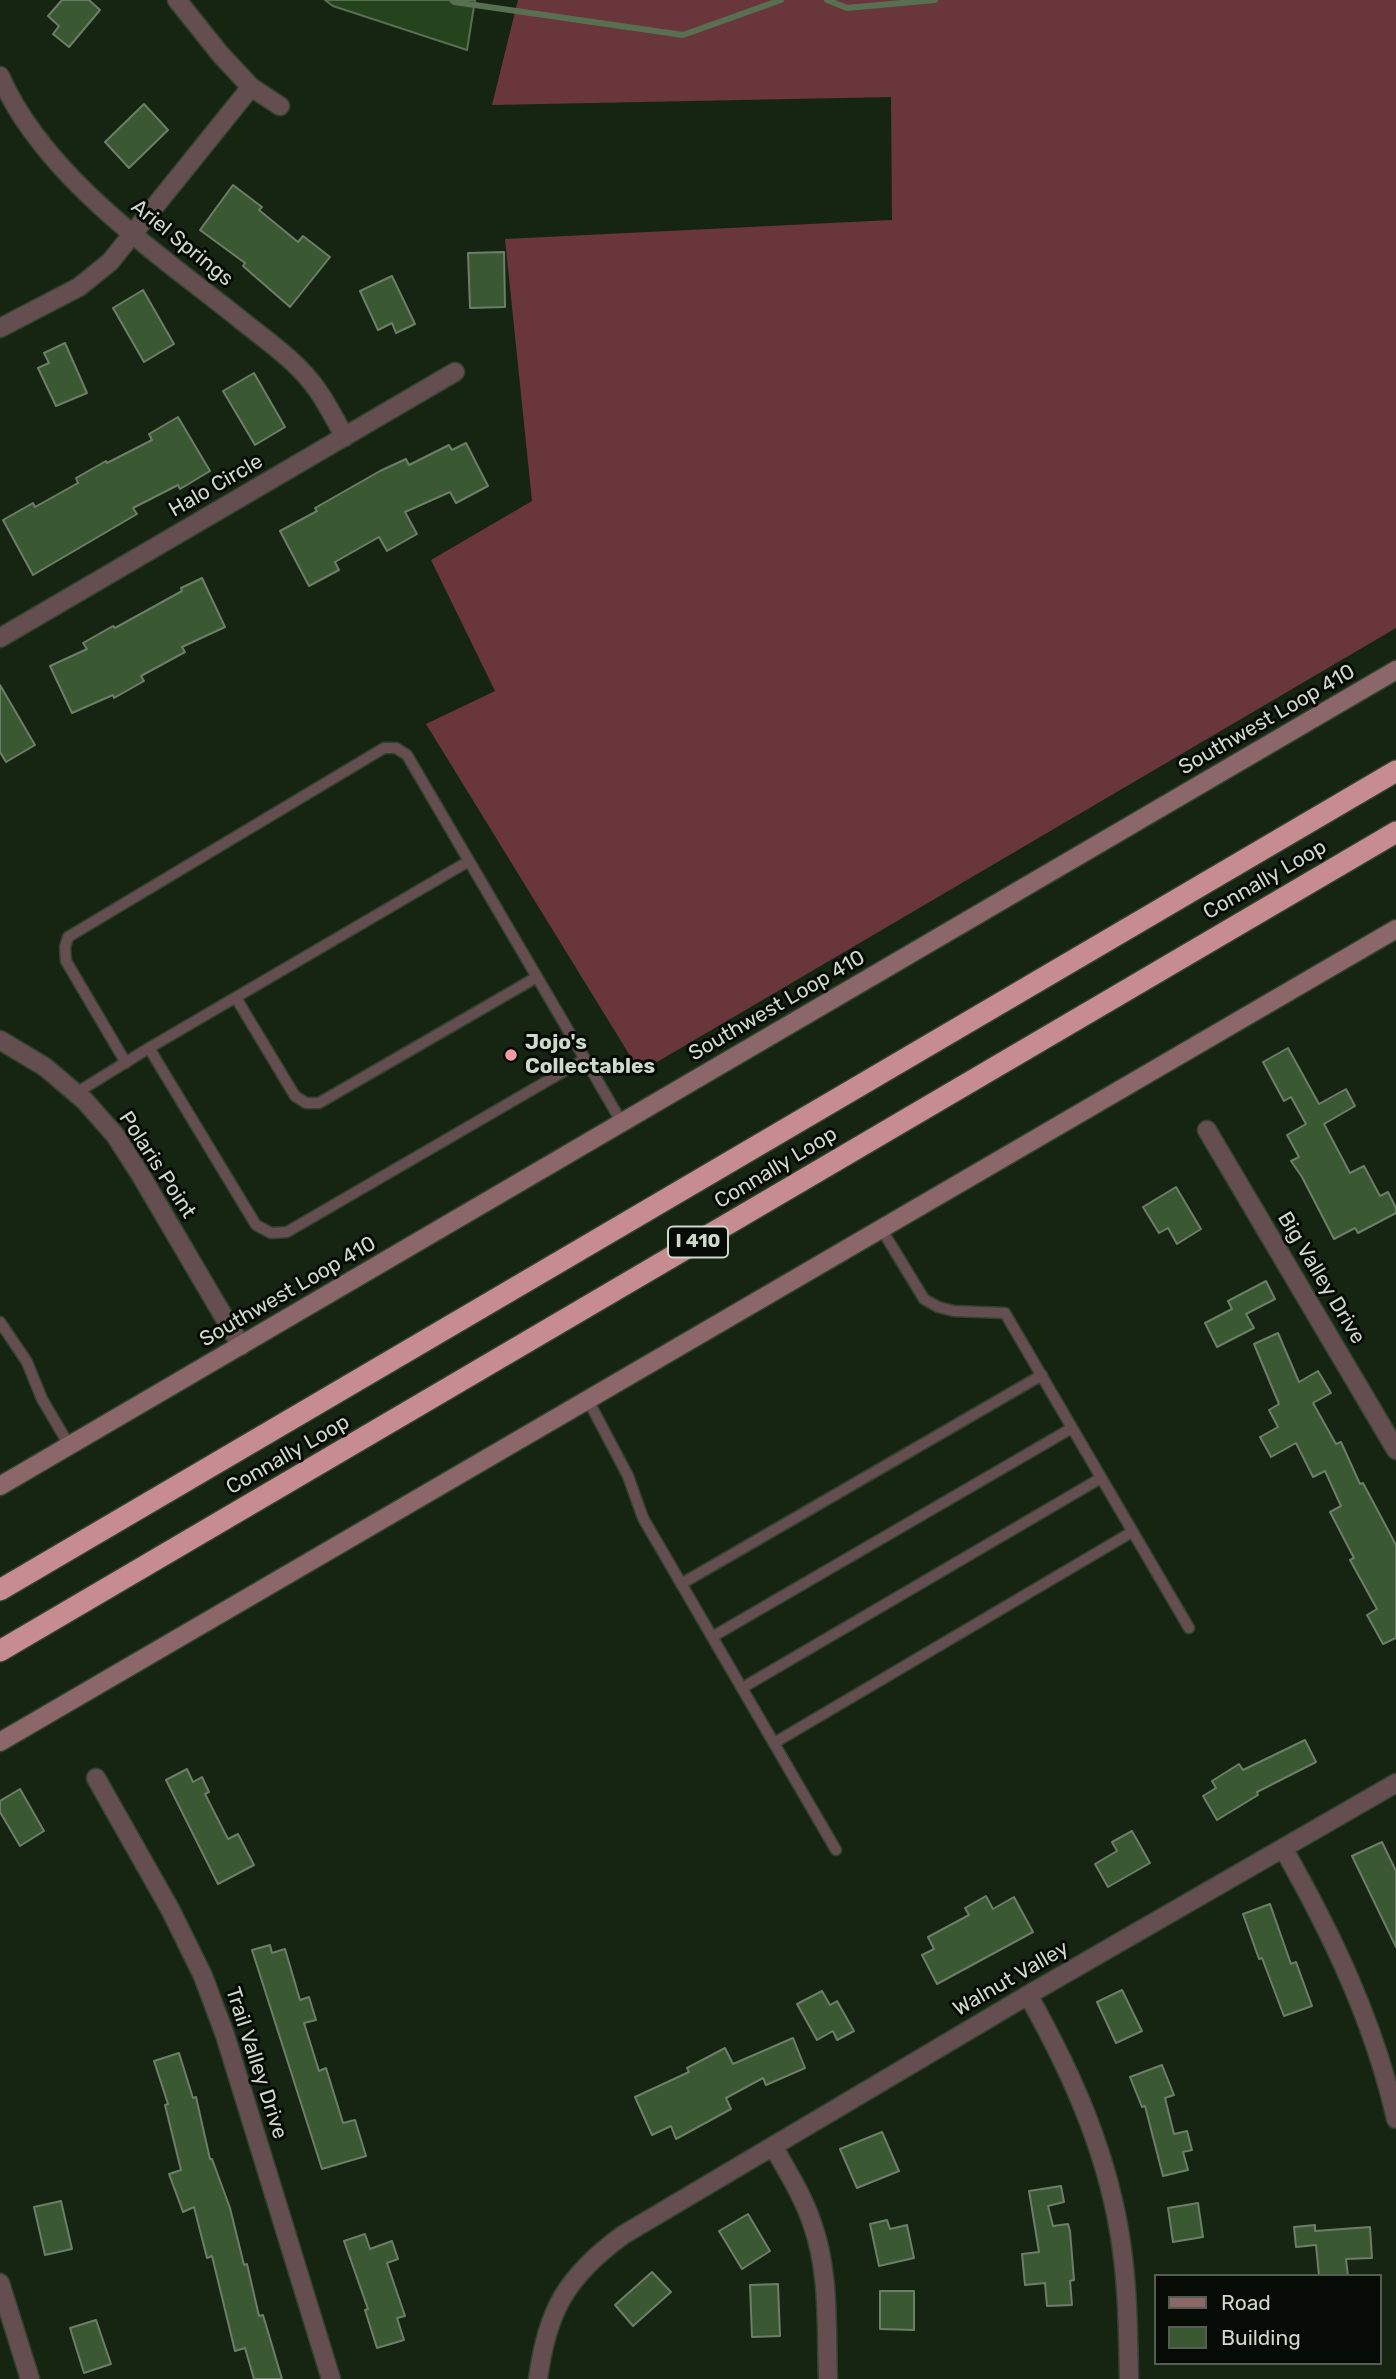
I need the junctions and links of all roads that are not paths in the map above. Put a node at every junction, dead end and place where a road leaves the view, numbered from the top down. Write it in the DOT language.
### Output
graph roads {
  1 [pos="177,0"];
  2 [pos="0,76"];
  3 [pos="251,87"];
  4 [pos="280,106"];
  5 [pos="133,233"];
  6 [pos="0,328"];
  7 [pos="455,372"];
  8 [pos="345,437"];
  9 [pos="0,638"];
  10 [pos="1396,670"];
  11 [pos="1396,771"];
  12 [pos="1396,832"];
  13 [pos="469,861"];
  14 [pos="1396,929"];
  15 [pos="537,977"];
  16 [pos="236,998"];
  17 [pos="0,1040"];
  18 [pos="149,1048"];
  19 [pos="585,1059"];
  20 [pos="125,1063"];
  21 [pos="76,1093"];
  22 [pos="622,1123"];
  23 [pos="1207,1130"];
  24 [pos="881,1230"];
  25 [pos="0,1322"];
  26 [pos="241,1346"];
  27 [pos="1042,1375"];
  28 [pos="588,1400"];
  29 [pos="1072,1428"];
  30 [pos="69,1445"];
  31 [pos="1396,1450"];
  32 [pos="1101,1478"];
  33 [pos="0,1486"];
  34 [pos="1132,1532"];
  35 [pos="681,1584"];
  36 [pos="0,1590"];
  37 [pos="1189,1628"];
  38 [pos="712,1637"];
  39 [pos="0,1651"];
  40 [pos="742,1688"];
  41 [pos="0,1742"];
  42 [pos="774,1743"];
  43 [pos="96,1778"];
  44 [pos="1396,1783"];
  45 [pos="1283,1847"];
  46 [pos="836,1850"];
  47 [pos="1028,1995"];
  48 [pos="1396,2119"];
  49 [pos="773,2146"];
  50 [pos="0,2283"];
  51 [pos="30,2379"];
  52 [pos="331,2379"];
  53 [pos="538,2379"];
  54 [pos="828,2379"];
  55 [pos="1129,2379"];
  1 -- 3 [label="street"];
  2 -- 5 [label="street, Ariel Springs"];
  3 -- 4 [label="street"];
  3 -- 5 [label="street"];
  5 -- 6 [label="street"];
  5 -- 8 [label="street, Ariel Springs"];
  7 -- 8 [label="street, Halo Circle"];
  8 -- 9 [label="street, Halo Circle"];
  10 -- 22 [label="main road, Southwest Loop 410"];
  11 -- 36 [label="highway, Connally Loop / I 410"];
  12 -- 39 [label="highway, Connally Loop / I 410"];
  13 -- 15 [label="lane"];
  13 -- 16 [label="lane"];
  13 -- 20 [label="lane"];
  14 -- 24 [label="main road"];
  15 -- 16 [label="lane"];
  15 -- 19 [label="lane"];
  16 -- 18 [label="lane"];
  17 -- 21 [label="street, Polaris Point"];
  18 -- 19 [label="lane"];
  18 -- 20 [label="lane"];
  19 -- 22 [label="lane"];
  20 -- 21 [label="lane"];
  21 -- 26 [label="street, Polaris Point"];
  22 -- 26 [label="main road, Southwest Loop 410"];
  23 -- 31 [label="street, Big Valley Drive"];
  24 -- 27 [label="lane"];
  24 -- 28 [label="main road"];
  25 -- 30 [label="lane"];
  26 -- 30 [label="main road, Southwest Loop 410"];
  27 -- 29 [label="lane"];
  27 -- 35 [label="lane"];
  28 -- 35 [label="lane"];
  28 -- 41 [label="main road"];
  29 -- 32 [label="lane"];
  29 -- 38 [label="lane"];
  30 -- 33 [label="main road, Southwest Loop 410"];
  32 -- 34 [label="lane"];
  32 -- 40 [label="lane"];
  34 -- 37 [label="lane"];
  34 -- 42 [label="lane"];
  35 -- 38 [label="lane"];
  38 -- 40 [label="lane"];
  40 -- 42 [label="lane"];
  42 -- 46 [label="lane"];
  43 -- 52 [label="street, Trail Valley Drive"];
  44 -- 45 [label="street, Walnut Valley"];
  45 -- 47 [label="street, Walnut Valley"];
  45 -- 48 [label="street"];
  47 -- 49 [label="street, Walnut Valley"];
  47 -- 55 [label="street"];
  49 -- 53 [label="street, Walnut Valley"];
  49 -- 54 [label="street"];
  50 -- 51 [label="street"];
}
